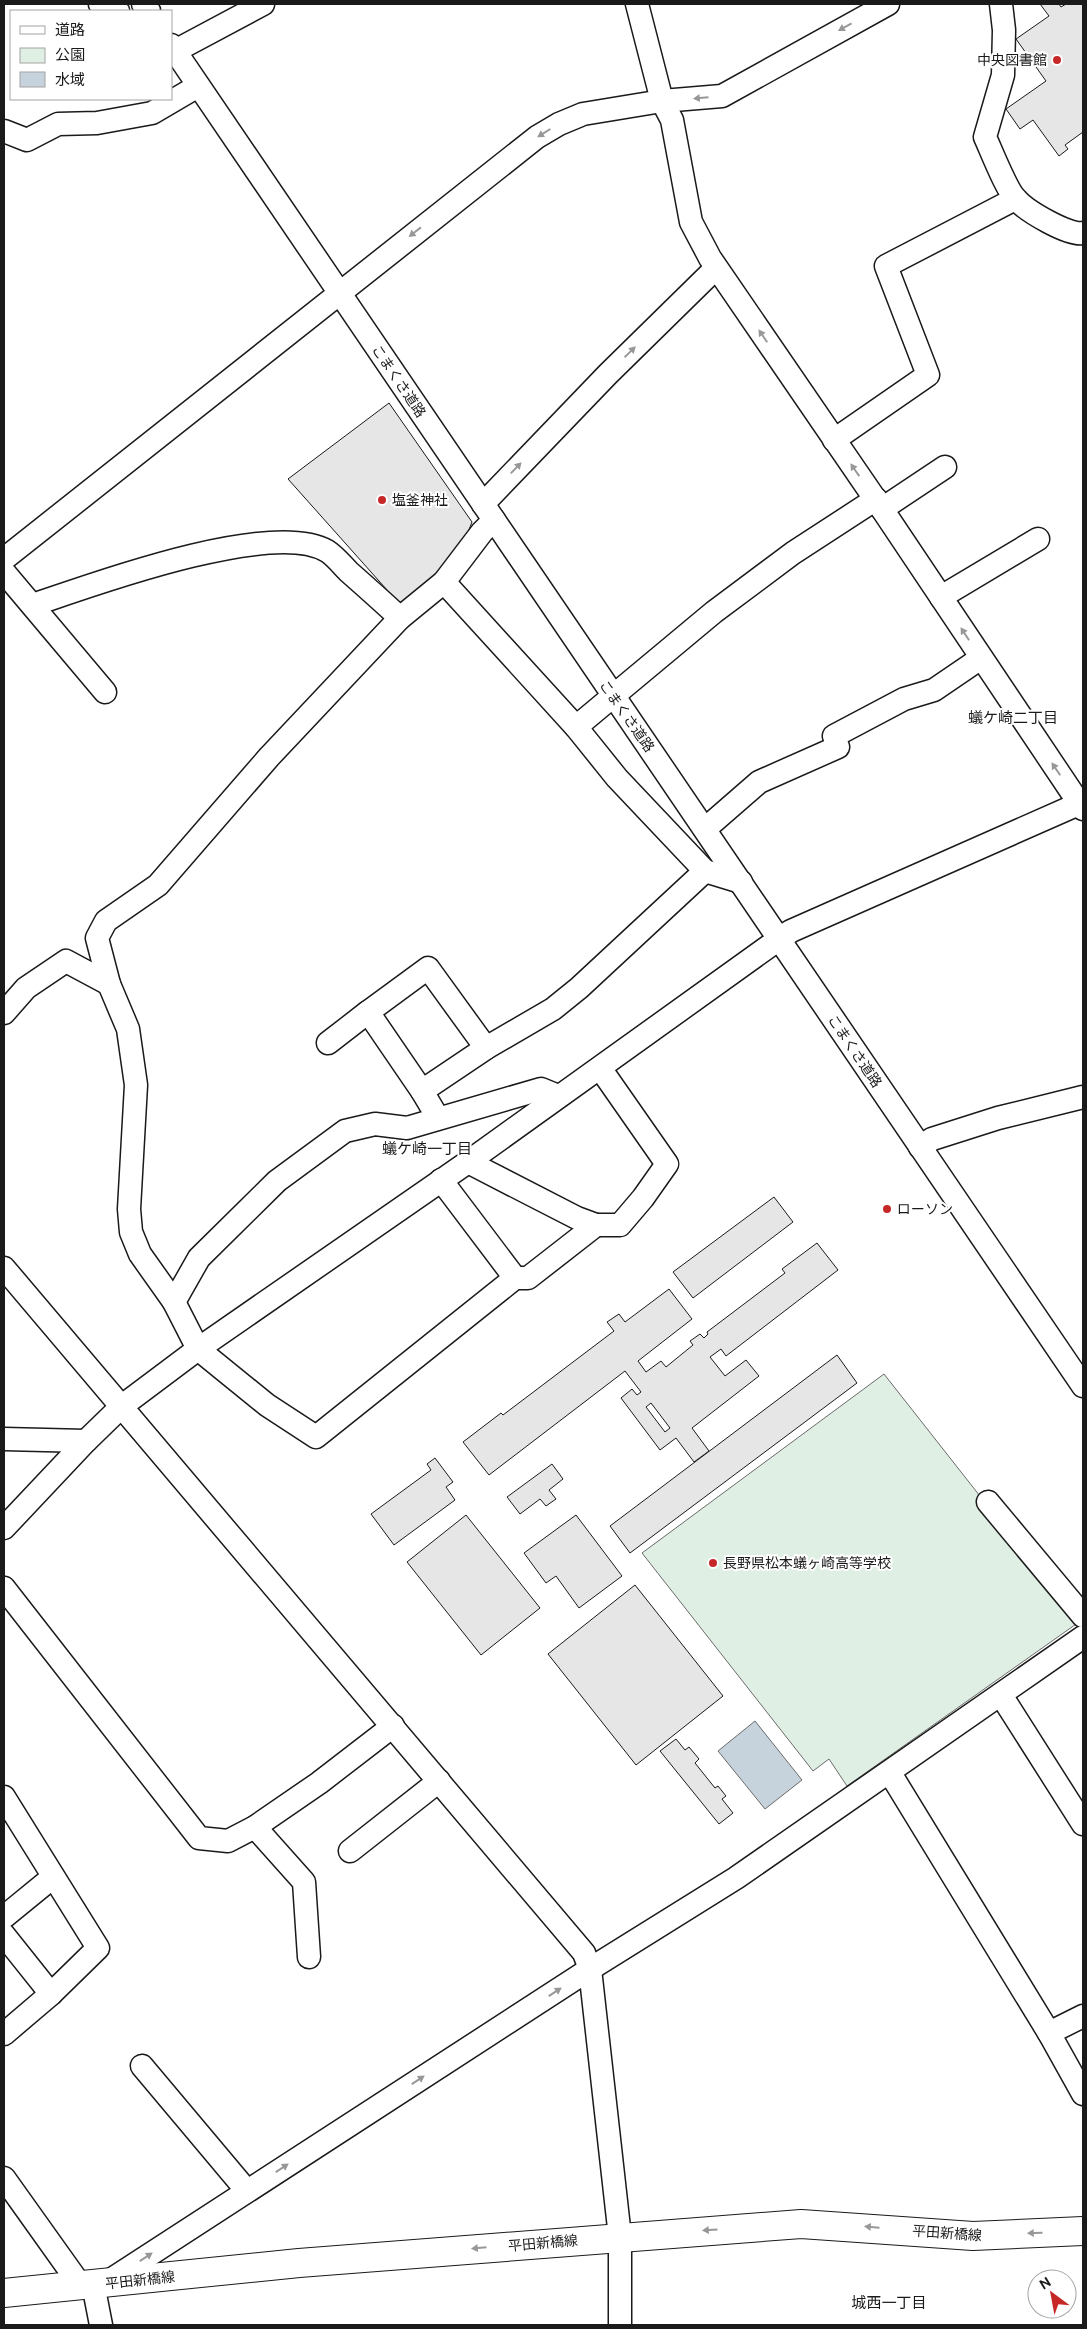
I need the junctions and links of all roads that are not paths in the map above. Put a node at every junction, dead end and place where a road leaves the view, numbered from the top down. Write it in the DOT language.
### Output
graph roads {
  1 [pos="100,4"];
  2 [pos="262,4"];
  3 [pos="637,4"];
  4 [pos="888,4"];
  5 [pos="1001,4"];
  6 [pos="115,10"];
  7 [pos="173,48"];
  8 [pos="198,86"];
  9 [pos="662,101"];
  10 [pos="4,131"];
  11 [pos="1015,199"];
  12 [pos="1083,233"];
  13 [pos="716,268"];
  14 [pos="339,292"];
  15 [pos="834,440"];
  16 [pos="945,467"];
  17 [pos="879,504"];
  18 [pos="488,512"];
  19 [pos="1038,539"];
  20 [pos="4,559"];
  21 [pos="4,572"];
  22 [pos="444,582"];
  23 [pos="941,597"];
  24 [pos="33,605"];
  25 [pos="400,618"];
  26 [pos="981,658"];
  27 [pos="105,692"];
  28 [pos="612,695"];
  29 [pos="576,727"];
  30 [pos="1082,805"];
  31 [pos="705,829"];
  32 [pos="705,871"];
  33 [pos="740,882"];
  34 [pos="779,939"];
  35 [pos="108,984"];
  36 [pos="368,1012"];
  37 [pos="4,1013"];
  38 [pos="328,1042"];
  39 [pos="486,1048"];
  40 [pos="600,1068"];
  41 [pos="422,1091"];
  42 [pos="558,1096"];
  43 [pos="1083,1097"];
  44 [pos="438,1118"];
  45 [pos="920,1146"];
  46 [pos="468,1162"];
  47 [pos="441,1180"];
  48 [pos="596,1225"];
  49 [pos="4,1268"];
  50 [pos="515,1278"];
  51 [pos="174,1302"];
  52 [pos="198,1349"];
  53 [pos="1083,1386"];
  54 [pos="122,1406"];
  55 [pos="4,1439"];
  56 [pos="86,1440"];
  57 [pos="988,1502"];
  58 [pos="4,1528"];
  59 [pos="4,1588"];
  60 [pos="1083,1616"];
  61 [pos="1083,1637"];
  62 [pos="1001,1695"];
  63 [pos="393,1726"];
  64 [pos="890,1773"];
  65 [pos="439,1781"];
  66 [pos="4,1797"];
  67 [pos="1083,1824"];
  68 [pos="255,1827"];
  69 [pos="350,1851"];
  70 [pos="53,1876"];
  71 [pos="4,1917"];
  72 [pos="4,1934"];
  73 [pos="309,1957"];
  74 [pos="590,1969"];
  75 [pos="51,1994"];
  76 [pos="1083,2016"];
  77 [pos="1049,2033"];
  78 [pos="4,2034"];
  79 [pos="142,2066"];
  80 [pos="1083,2094"];
  81 [pos="4,2178"];
  82 [pos="247,2191"];
  83 [pos="1083,2231"];
  84 [pos="620,2237"];
  85 [pos="93,2285"];
  86 [pos="4,2293"];
  87 [pos="101,2325"];
  88 [pos="620,2325"];
  1 -- 6 [label="street"];
  2 -- 7 [label="street"];
  3 -- 9 [label="street"];
  4 -- 9 [label="street, one-way"];
  5 -- 11 [label="street"];
  7 -- 8 [label="street, こまくさ道路"];
  8 -- 10 [label="street"];
  8 -- 14 [label="street, こまくさ道路"];
  9 -- 13 [label="street"];
  9 -- 14 [label="street, one-way"];
  11 -- 12 [label="street"];
  11 -- 15 [label="street"];
  15 -- 13 [label="street, one-way"];
  18 -- 13 [label="street, one-way"];
  14 -- 18 [label="street, こまくさ道路"];
  14 -- 20 [label="street"];
  17 -- 15 [label="street, one-way"];
  16 -- 17 [label="street"];
  17 -- 23 [label="street"];
  17 -- 28 [label="street"];
  18 -- 22 [label="street"];
  18 -- 28 [label="street, こまくさ道路"];
  19 -- 23 [label="street"];
  21 -- 24 [label="street"];
  22 -- 25 [label="street"];
  22 -- 29 [label="street"];
  26 -- 23 [label="street, one-way"];
  24 -- 25 [label="street"];
  24 -- 27 [label="street"];
  25 -- 35 [label="street"];
  30 -- 26 [label="street, one-way"];
  26 -- 31 [label="street"];
  28 -- 29 [label="street"];
  28 -- 31 [label="street, こまくさ道路"];
  29 -- 32 [label="street"];
  30 -- 34 [label="street"];
  31 -- 33 [label="street, こまくさ道路"];
  32 -- 33 [label="street"];
  32 -- 39 [label="street"];
  33 -- 34 [label="street, こまくさ道路"];
  34 -- 40 [label="street"];
  34 -- 45 [label="street, こまくさ道路"];
  35 -- 37 [label="street"];
  35 -- 51 [label="street"];
  36 -- 38 [label="street"];
  36 -- 39 [label="street"];
  36 -- 41 [label="street"];
  39 -- 41 [label="street"];
  40 -- 42 [label="street"];
  40 -- 48 [label="street"];
  41 -- 44 [label="street"];
  42 -- 44 [label="street"];
  42 -- 46 [label="street"];
  43 -- 45 [label="street"];
  44 -- 51 [label="street"];
  45 -- 53 [label="street, こまくさ道路"];
  46 -- 47 [label="street"];
  46 -- 48 [label="street"];
  47 -- 50 [label="street"];
  47 -- 52 [label="street"];
  48 -- 50 [label="street"];
  49 -- 54 [label="street"];
  50 -- 52 [label="street"];
  51 -- 52 [label="street"];
  52 -- 54 [label="street"];
  54 -- 56 [label="street"];
  54 -- 63 [label="street"];
  55 -- 56 [label="street"];
  56 -- 58 [label="street"];
  57 -- 60 [label="street"];
  59 -- 68 [label="street"];
  61 -- 62 [label="street"];
  62 -- 64 [label="street"];
  62 -- 67 [label="street"];
  63 -- 65 [label="street"];
  63 -- 68 [label="street"];
  64 -- 74 [label="street"];
  64 -- 77 [label="street"];
  65 -- 69 [label="street"];
  65 -- 74 [label="street"];
  66 -- 70 [label="street"];
  68 -- 73 [label="street"];
  70 -- 71 [label="street"];
  70 -- 75 [label="street"];
  72 -- 75 [label="street"];
  82 -- 74 [label="street, one-way"];
  74 -- 84 [label="street"];
  75 -- 78 [label="street"];
  76 -- 77 [label="street"];
  77 -- 80 [label="street"];
  79 -- 82 [label="street"];
  81 -- 85 [label="street"];
  85 -- 82 [label="street, one-way"];
  83 -- 84 [label="main road, 平田新橋線, one-way"];
  84 -- 85 [label="main road, 平田新橋線, one-way"];
  84 -- 88 [label="street"];
  85 -- 86 [label="main road, 平田新橋線"];
  85 -- 87 [label="street"];
}
